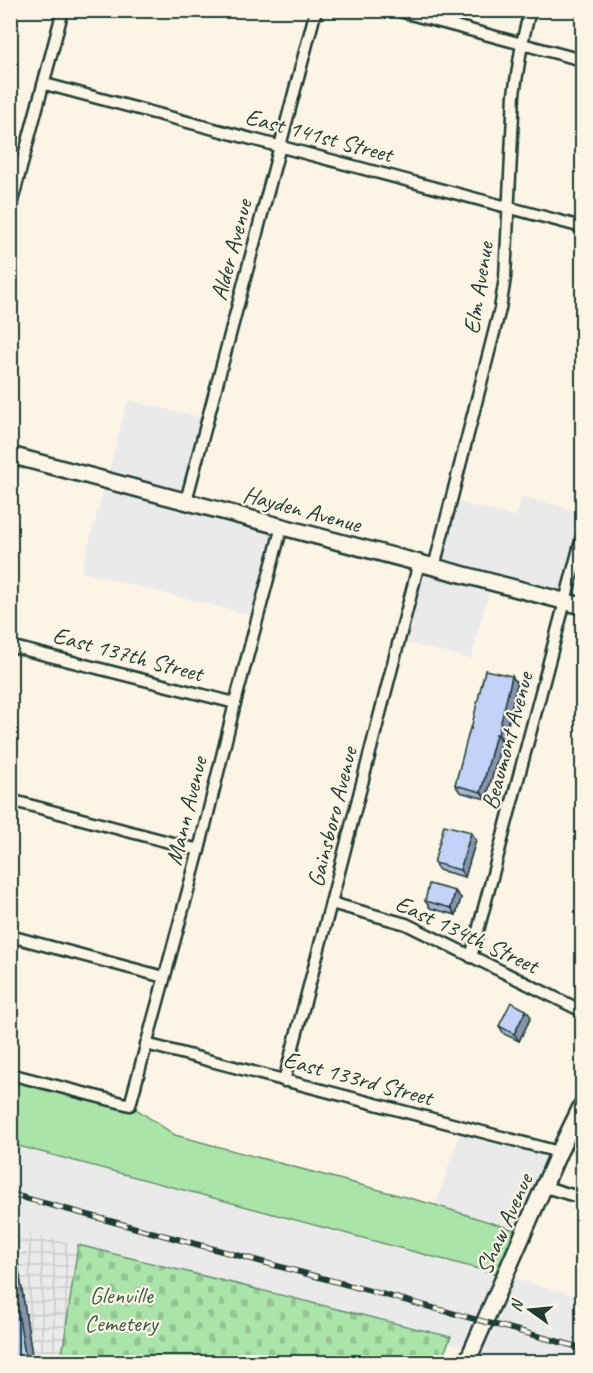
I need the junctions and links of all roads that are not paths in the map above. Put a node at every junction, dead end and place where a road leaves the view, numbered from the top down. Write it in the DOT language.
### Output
graph roads {
  1 [pos="63,10"];
  2 [pos="316,10"];
  3 [pos="395,10"];
  4 [pos="530,10"];
  5 [pos="522,43"];
  6 [pos="582,60"];
  7 [pos="45,84"];
  8 [pos="280,147"];
  9 [pos="509,207"];
  10 [pos="10,209"];
  11 [pos="582,227"];
  12 [pos="10,455"];
  13 [pos="186,501"];
  14 [pos="282,526"];
  15 [pos="582,537"];
  16 [pos="427,565"];
  17 [pos="566,601"];
  18 [pos="582,606"];
  19 [pos="10,646"];
  20 [pos="235,704"];
  21 [pos="10,800"];
  22 [pos="199,850"];
  23 [pos="332,903"];
  24 [pos="10,936"];
  25 [pos="471,957"];
  26 [pos="164,977"];
  27 [pos="582,1011"];
  28 [pos="146,1044"];
  29 [pos="10,1074"];
  30 [pos="284,1081"];
  31 [pos="582,1105"];
  32 [pos="560,1152"];
  33 [pos="545,1187"];
  34 [pos="582,1198"];
  35 [pos="467,1362"];
  1 -- 7 [label="street"];
  2 -- 8 [label="street, Alder Avenue"];
  3 -- 5 [label="street"];
  4 -- 5 [label="street, Elm Avenue"];
  5 -- 6 [label="street"];
  5 -- 9 [label="street, Elm Avenue"];
  7 -- 8 [label="street, East 141st Street"];
  7 -- 10 [label="street"];
  8 -- 9 [label="street, East 141st Street"];
  8 -- 13 [label="street, Alder Avenue"];
  9 -- 11 [label="street, East 141st Street"];
  9 -- 16 [label="street, Elm Avenue"];
  12 -- 13 [label="street, Hayden Avenue"];
  13 -- 14 [label="street, Hayden Avenue"];
  14 -- 16 [label="street, Hayden Avenue"];
  14 -- 20 [label="street, Mann Avenue"];
  15 -- 17 [label="street, Beaumont Avenue"];
  16 -- 17 [label="street, Hayden Avenue"];
  16 -- 23 [label="street, Gainsboro Avenue"];
  17 -- 18 [label="street, Hayden Avenue"];
  17 -- 25 [label="street, Beaumont Avenue"];
  19 -- 20 [label="street, East 137th Street"];
  20 -- 22 [label="street, Mann Avenue"];
  21 -- 22 [label="street"];
  22 -- 26 [label="street, Mann Avenue"];
  23 -- 25 [label="street, East 134th Street"];
  23 -- 30 [label="street, Gainsboro Avenue"];
  24 -- 26 [label="street"];
  25 -- 27 [label="street, East 134th Street"];
  26 -- 28 [label="street, Mann Avenue"];
  28 -- 29 [label="street, Mann Avenue"];
  28 -- 30 [label="street, East 133rd Street"];
  30 -- 32 [label="street, East 133rd Street"];
  31 -- 32 [label="street, Shaw Avenue"];
  32 -- 33 [label="street, Shaw Avenue"];
  33 -- 34 [label="street"];
  33 -- 35 [label="street, Shaw Avenue"];
}
